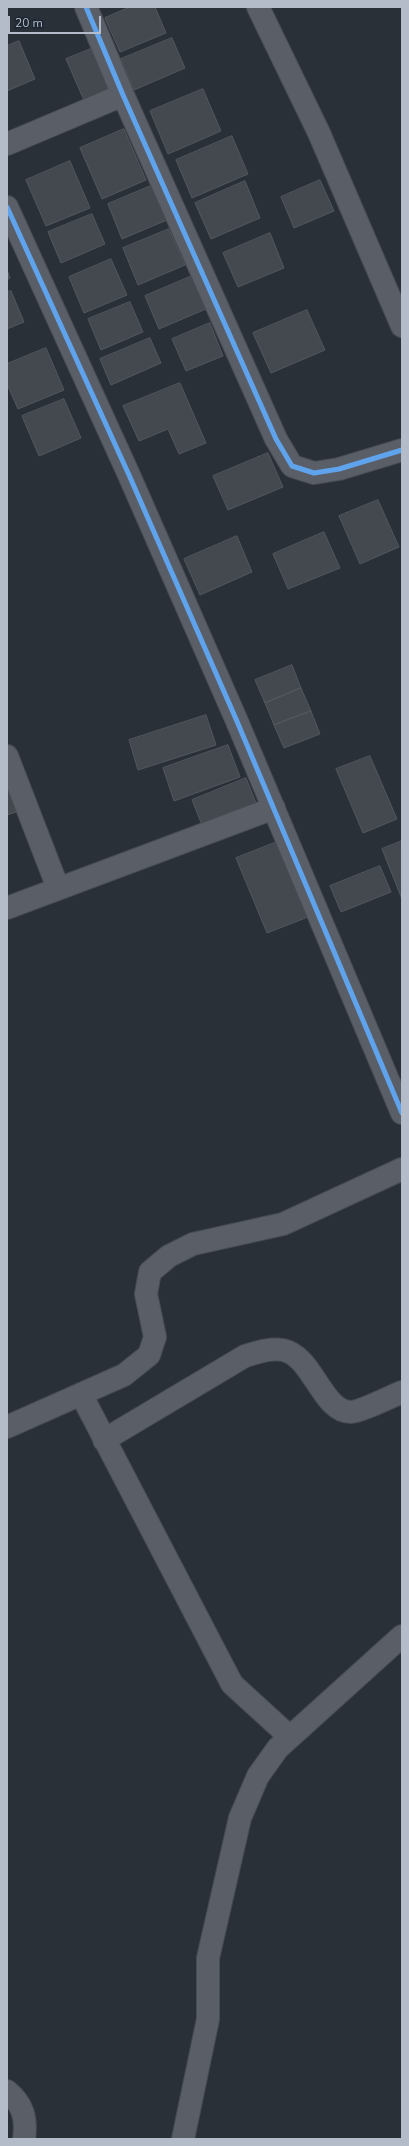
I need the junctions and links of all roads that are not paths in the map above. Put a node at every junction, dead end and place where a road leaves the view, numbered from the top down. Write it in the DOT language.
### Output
graph roads {
  1 [pos="86,7"];
  2 [pos="258,7"];
  3 [pos="123,94"];
  4 [pos="7,144"];
  5 [pos="7,207"];
  6 [pos="402,326"];
  7 [pos="402,450"];
  8 [pos="7,756"];
  9 [pos="274,808"];
  10 [pos="58,888"];
  11 [pos="7,908"];
  12 [pos="402,1113"];
  13 [pos="402,1169"];
  14 [pos="402,1392"];
  15 [pos="81,1394"];
  16 [pos="7,1428"];
  17 [pos="104,1440"];
  18 [pos="402,1636"];
  19 [pos="290,1737"];
  20 [pos="7,2091"];
  21 [pos="24,2139"];
  22 [pos="183,2139"];
  1 -- 3 [label="street"];
  2 -- 6 [label="street"];
  3 -- 4 [label="street"];
  3 -- 7 [label="street"];
  5 -- 9 [label="street"];
  8 -- 10 [label="street"];
  9 -- 10 [label="street"];
  9 -- 12 [label="street"];
  10 -- 11 [label="street"];
  13 -- 15 [label="street"];
  14 -- 17 [label="street"];
  15 -- 16 [label="street"];
  15 -- 17 [label="street"];
  17 -- 19 [label="street"];
  18 -- 19 [label="street"];
  19 -- 22 [label="street"];
  20 -- 21 [label="street"];
}
